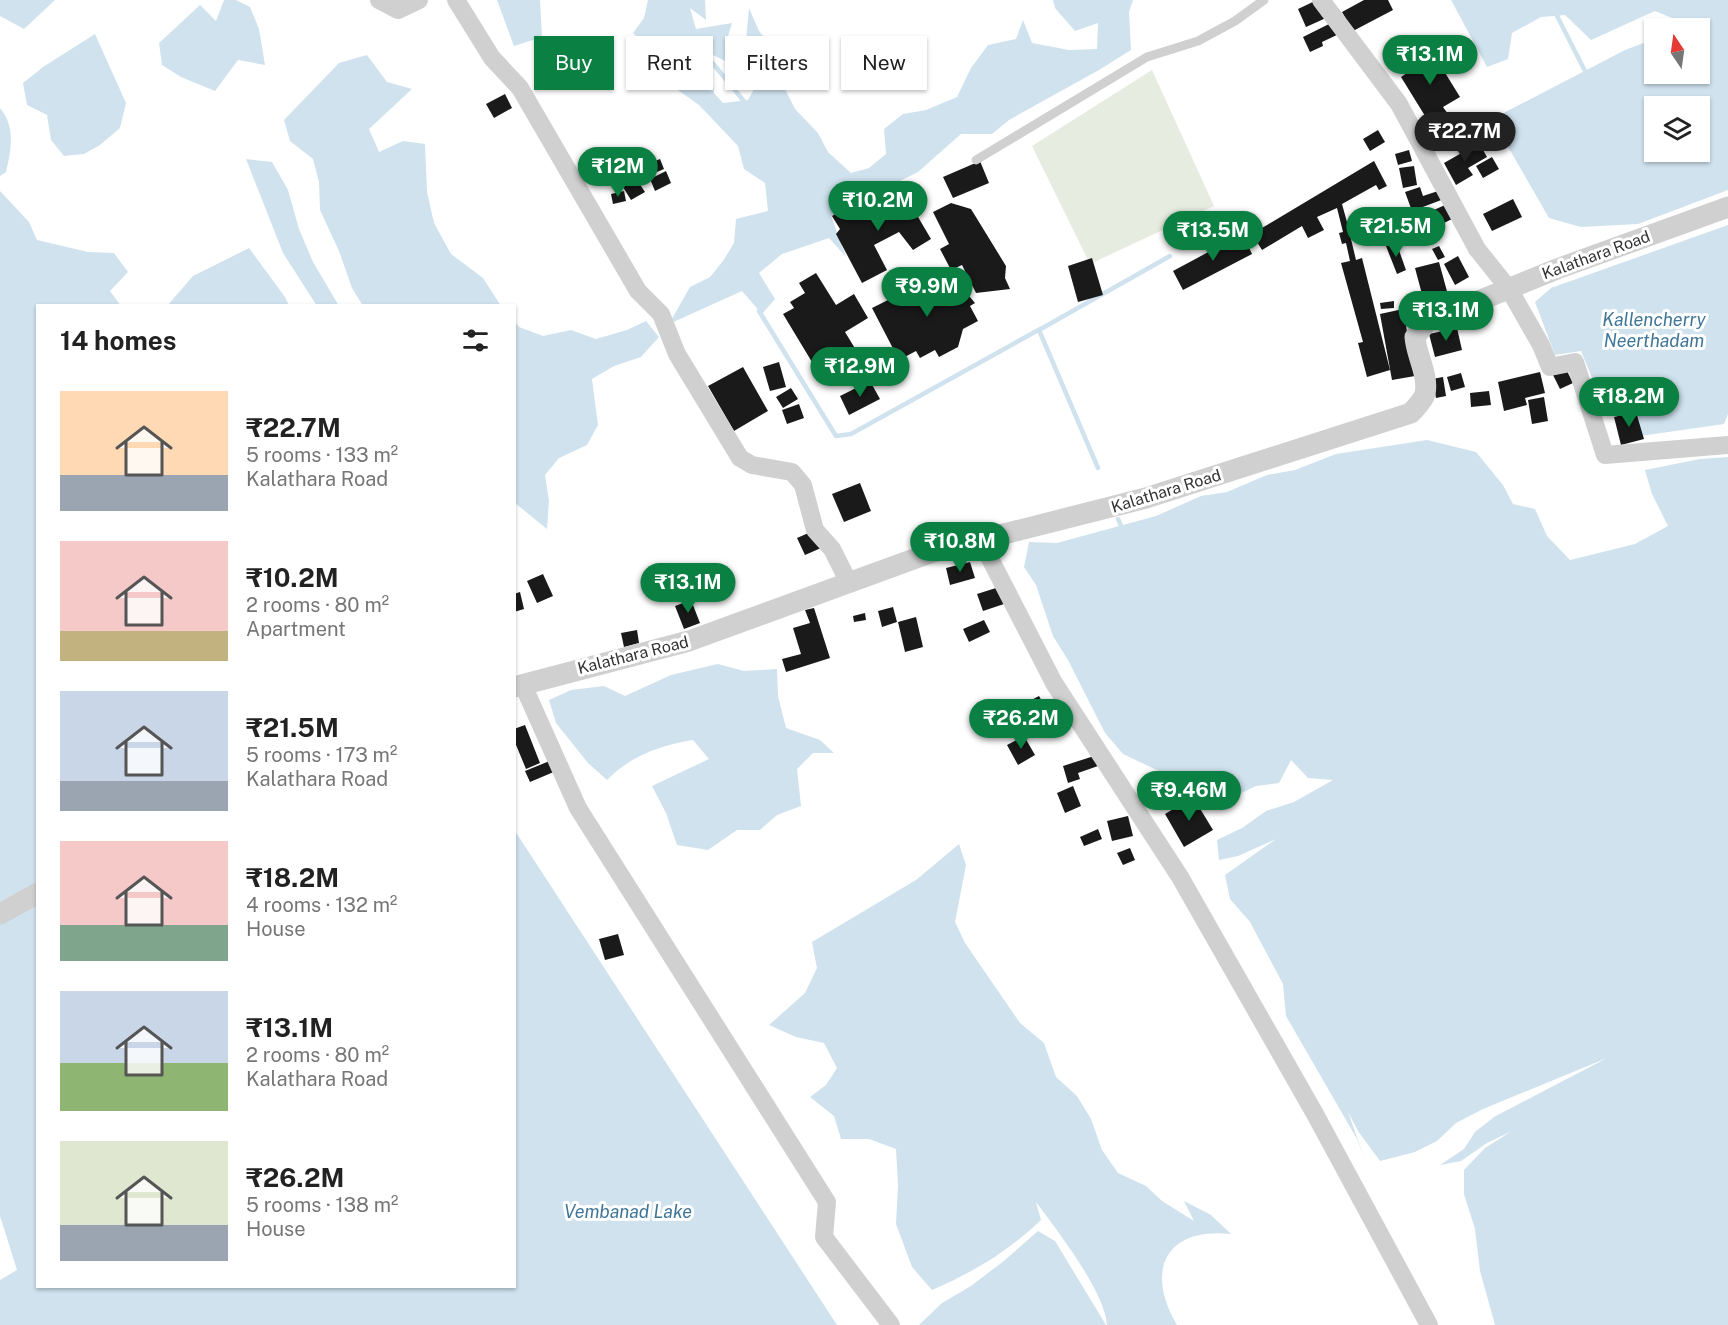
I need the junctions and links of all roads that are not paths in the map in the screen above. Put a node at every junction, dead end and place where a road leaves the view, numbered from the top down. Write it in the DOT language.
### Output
graph roads {
  1 [pos="380,0"];
  2 [pos="419,0"];
  3 [pos="456,0"];
  4 [pos="1264,0"];
  5 [pos="1321,0"];
  6 [pos="976,160"];
  7 [pos="1728,207"];
  8 [pos="1509,289"];
  9 [pos="1728,445"];
  10 [pos="981,541"];
  11 [pos="849,583"];
  12 [pos="519,686"];
  13 [pos="36,894"];
  14 [pos="0,914"];
  15 [pos="891,1325"];
  16 [pos="1429,1325"];
  1 -- 2 [label="street"];
  3 -- 11 [label="street"];
  4 -- 6 [label="lane"];
  5 -- 8 [label="street"];
  7 -- 8 [label="street, Kalathara Road"];
  8 -- 9 [label="street"];
  8 -- 10 [label="street, Kalathara Road"];
  10 -- 11 [label="street, Kalathara Road"];
  10 -- 16 [label="street"];
  11 -- 12 [label="street, Kalathara Road"];
  12 -- 15 [label="street"];
  13 -- 14 [label="street"];
}
